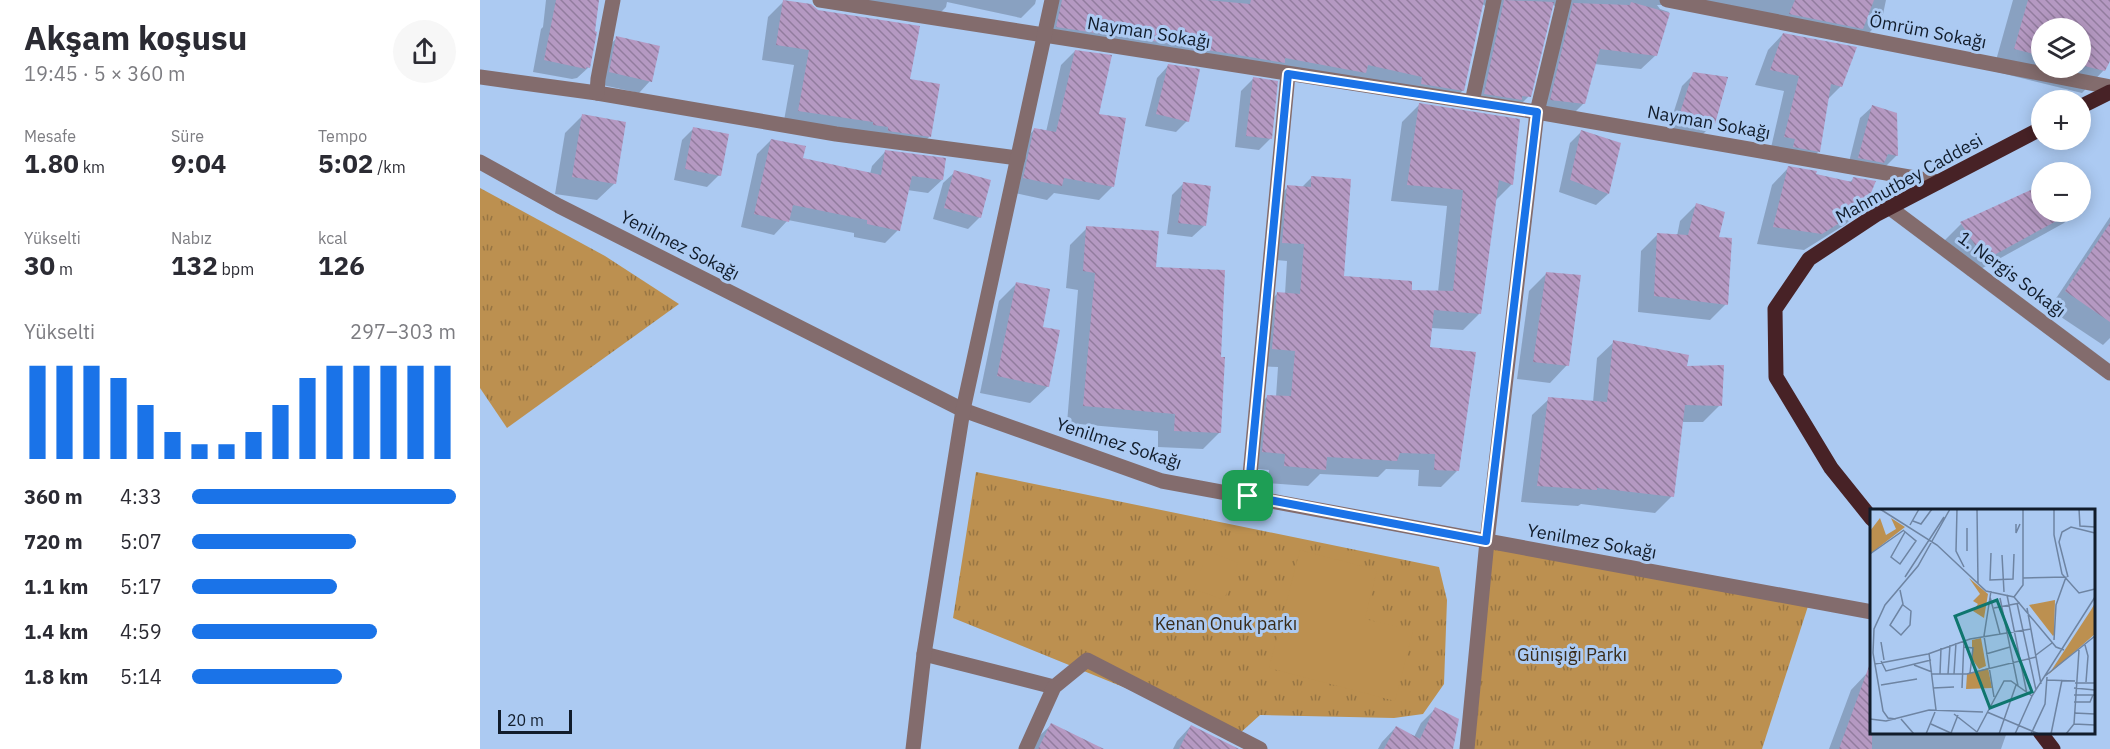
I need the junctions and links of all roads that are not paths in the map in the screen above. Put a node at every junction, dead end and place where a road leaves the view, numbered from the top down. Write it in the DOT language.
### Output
graph roads {
  1 [pos="613,0"];
  2 [pos="820,0"];
  3 [pos="1052,0"];
  4 [pos="1494,0"];
  5 [pos="1564,0"];
  6 [pos="1667,0"];
  7 [pos="1044,35"];
  8 [pos="1288,74"];
  9 [pos="480,77"];
  10 [pos="2110,87"];
  11 [pos="2110,92"];
  12 [pos="597,93"];
  13 [pos="1472,102"];
  14 [pos="2091,102"];
  15 [pos="1537,112"];
  16 [pos="2031,134"];
  17 [pos="1018,158"];
  18 [pos="480,162"];
  19 [pos="1938,182"];
  20 [pos="1890,208"];
  21 [pos="2110,373"];
  22 [pos="963,410"];
  23 [pos="1248,496"];
  24 [pos="1870,517"];
  25 [pos="1486,541"];
  26 [pos="1870,612"];
  27 [pos="924,654"];
  28 [pos="1054,687"];
  29 [pos="2042,734"];
  30 [pos="914,748"];
  31 [pos="1026,749"];
  32 [pos="1260,749"];
  33 [pos="1467,749"];
  34 [pos="2053,749"];
  1 -- 12 [label="street"];
  2 -- 7 [label="street, Nayman Sokağı"];
  3 -- 7 [label="street"];
  4 -- 13 [label="street"];
  5 -- 15 [label="street"];
  6 -- 10 [label="street, Ömrüm Sokağı"];
  7 -- 8 [label="street, Nayman Sokağı"];
  7 -- 17 [label="street"];
  8 -- 13 [label="street, Nayman Sokağı"];
  8 -- 23 [label="street"];
  9 -- 12 [label="street"];
  11 -- 14 [label="main road"];
  12 -- 17 [label="street"];
  13 -- 15 [label="street, Nayman Sokağı"];
  15 -- 19 [label="street, Nayman Sokağı"];
  15 -- 25 [label="street"];
  16 -- 19 [label="main road, Mahmutbey Caddesi"];
  17 -- 22 [label="street"];
  18 -- 22 [label="street, Yenilmez Sokağı"];
  19 -- 20 [label="main road, Mahmutbey Caddesi"];
  20 -- 21 [label="street, 1. Nergis Sokağı"];
  20 -- 24 [label="main road, Mahmutbey Caddesi"];
  22 -- 23 [label="street, Yenilmez Sokağı"];
  22 -- 27 [label="street"];
  23 -- 25 [label="street, Yenilmez Sokağı"];
  25 -- 26 [label="street, Yenilmez Sokağı"];
  25 -- 33 [label="street"];
  27 -- 28 [label="street"];
  27 -- 30 [label="street"];
  28 -- 31 [label="street"];
  28 -- 32 [label="street"];
  29 -- 34 [label="main road"];
}
